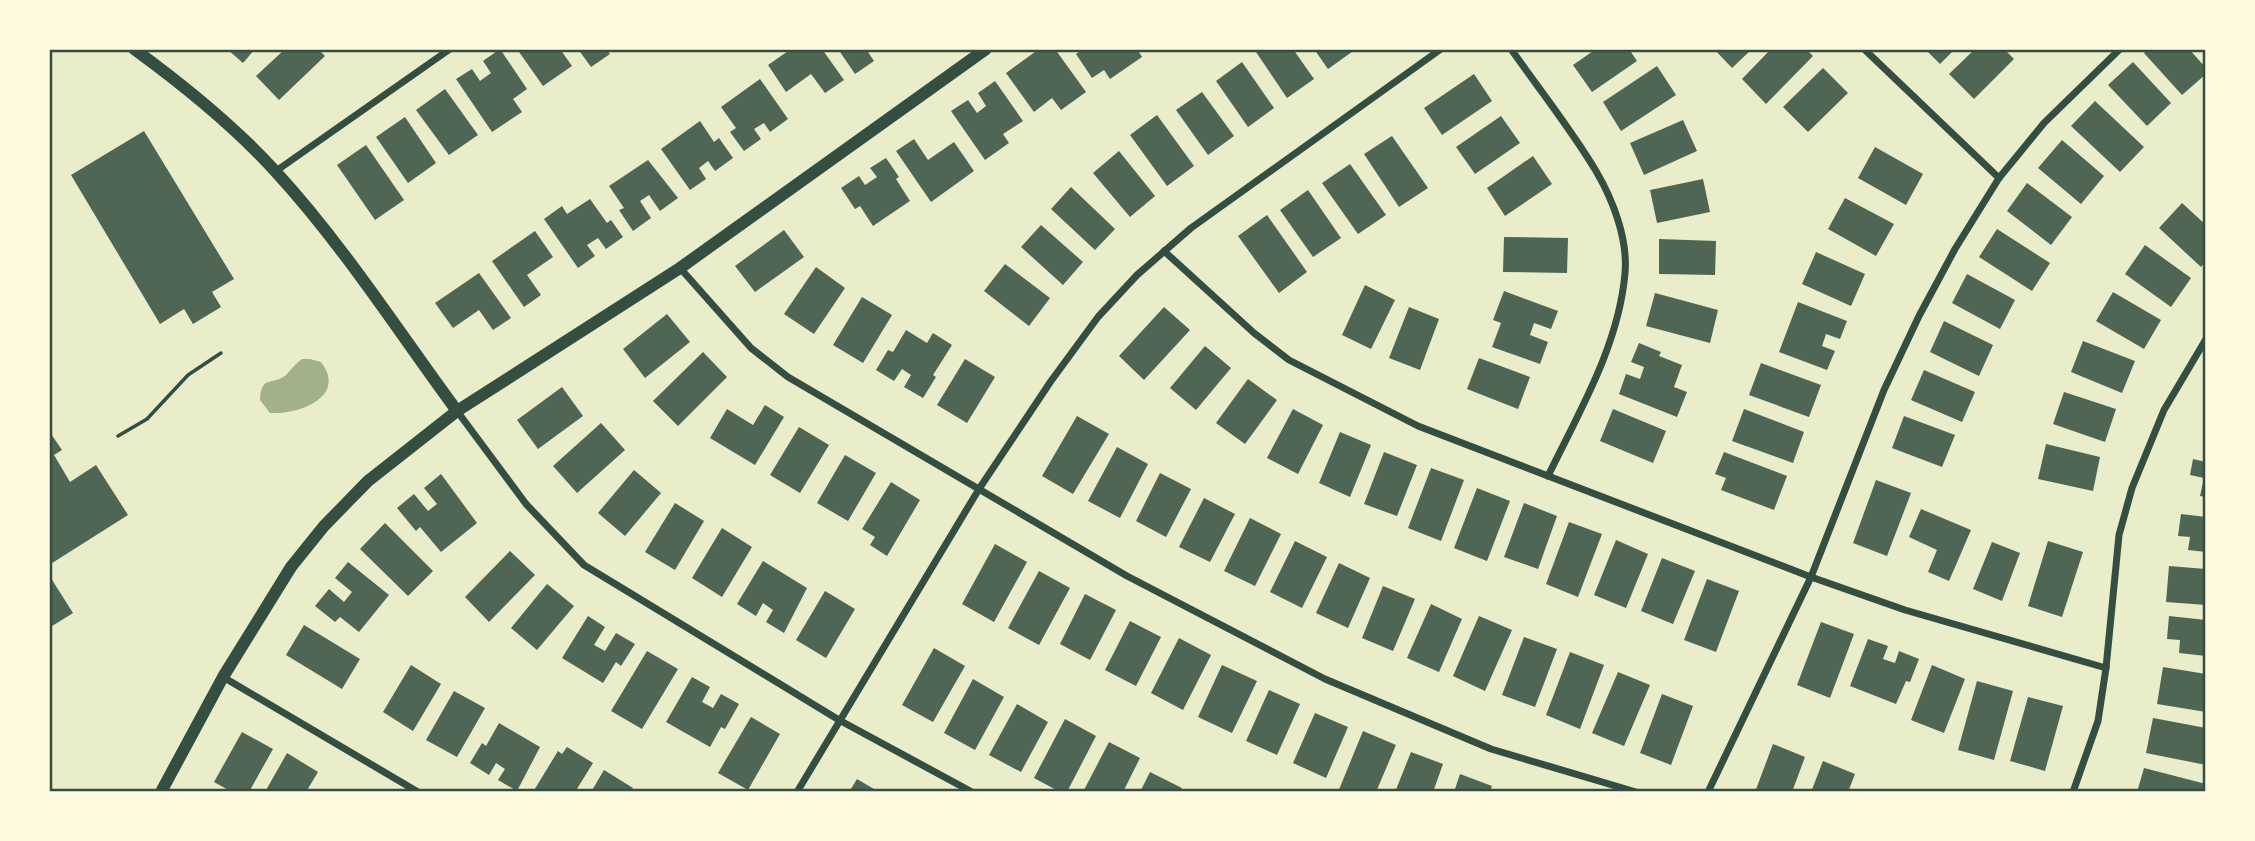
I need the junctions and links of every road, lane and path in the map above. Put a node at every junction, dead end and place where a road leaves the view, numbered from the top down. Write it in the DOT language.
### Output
graph roads {
  1 [pos="134,49"];
  2 [pos="450,49"];
  3 [pos="986,49"];
  4 [pos="1441,49"];
  5 [pos="1511,49"];
  6 [pos="1864,49"];
  7 [pos="2120,49"];
  8 [pos="275,171"];
  9 [pos="1999,177"];
  10 [pos="1164,251"];
  11 [pos="680,268"];
  12 [pos="2206,339"];
  13 [pos="221,353"];
  14 [pos="457,411"];
  15 [pos="118,436"];
  16 [pos="1548,476"];
  17 [pos="979,489"];
  18 [pos="1811,577"];
  19 [pos="2106,668"];
  20 [pos="223,677"];
  21 [pos="839,720"];
  22 [pos="161,792"];
  23 [pos="418,792"];
  24 [pos="797,792"];
  25 [pos="972,792"];
  26 [pos="1636,792"];
  27 [pos="1708,792"];
  28 [pos="2073,792"];
  1 -- 8 [label="street"];
  2 -- 8 [label="street"];
  3 -- 11 [label="street"];
  4 -- 10 [label="street"];
  5 -- 16 [label="street"];
  6 -- 9 [label="street"];
  7 -- 9 [label="street"];
  8 -- 14 [label="street"];
  9 -- 18 [label="street"];
  10 -- 16 [label="street"];
  10 -- 17 [label="street"];
  11 -- 14 [label="street"];
  11 -- 17 [label="street"];
  12 -- 19 [label="street"];
  13 -- 15 [label="path"];
  14 -- 20 [label="street"];
  14 -- 21 [label="street"];
  16 -- 18 [label="street"];
  17 -- 21 [label="street"];
  17 -- 26 [label="street"];
  18 -- 19 [label="street"];
  18 -- 27 [label="street"];
  19 -- 28 [label="street"];
  20 -- 22 [label="street"];
  20 -- 23 [label="street"];
  21 -- 24 [label="street"];
  21 -- 25 [label="street"];
}
